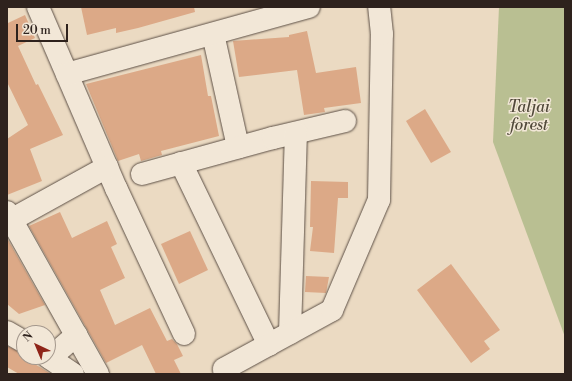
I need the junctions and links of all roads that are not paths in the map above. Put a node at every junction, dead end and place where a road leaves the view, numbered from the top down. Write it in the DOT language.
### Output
graph roads {
  1 [pos="38,7"];
  2 [pos="309,7"];
  3 [pos="379,7"];
  4 [pos="213,34"];
  5 [pos="67,74"];
  6 [pos="344,121"];
  7 [pos="296,133"];
  8 [pos="238,147"];
  9 [pos="181,163"];
  10 [pos="107,166"];
  11 [pos="142,174"];
  12 [pos="9,216"];
  13 [pos="7,332"];
  14 [pos="290,333"];
  15 [pos="184,334"];
  16 [pos="76,335"];
  17 [pos="16,337"];
  18 [pos="269,345"];
  19 [pos="56,351"];
  20 [pos="56,362"];
  21 [pos="226,372"];
  22 [pos="73,374"];
  23 [pos="98,374"];
  1 -- 5 [label="street"];
  2 -- 4 [label="street"];
  3 -- 14 [label="street"];
  4 -- 5 [label="street"];
  4 -- 8 [label="street"];
  5 -- 10 [label="street"];
  6 -- 7 [label="street"];
  7 -- 8 [label="street"];
  7 -- 14 [label="street"];
  8 -- 9 [label="street"];
  9 -- 11 [label="street"];
  9 -- 18 [label="street"];
  10 -- 12 [label="street"];
  10 -- 15 [label="street"];
  12 -- 16 [label="street"];
  13 -- 17 [label="street"];
  14 -- 18 [label="street"];
  16 -- 19 [label="street"];
  16 -- 23 [label="street"];
  18 -- 21 [label="street"];
  20 -- 22 [label="street"];
}
